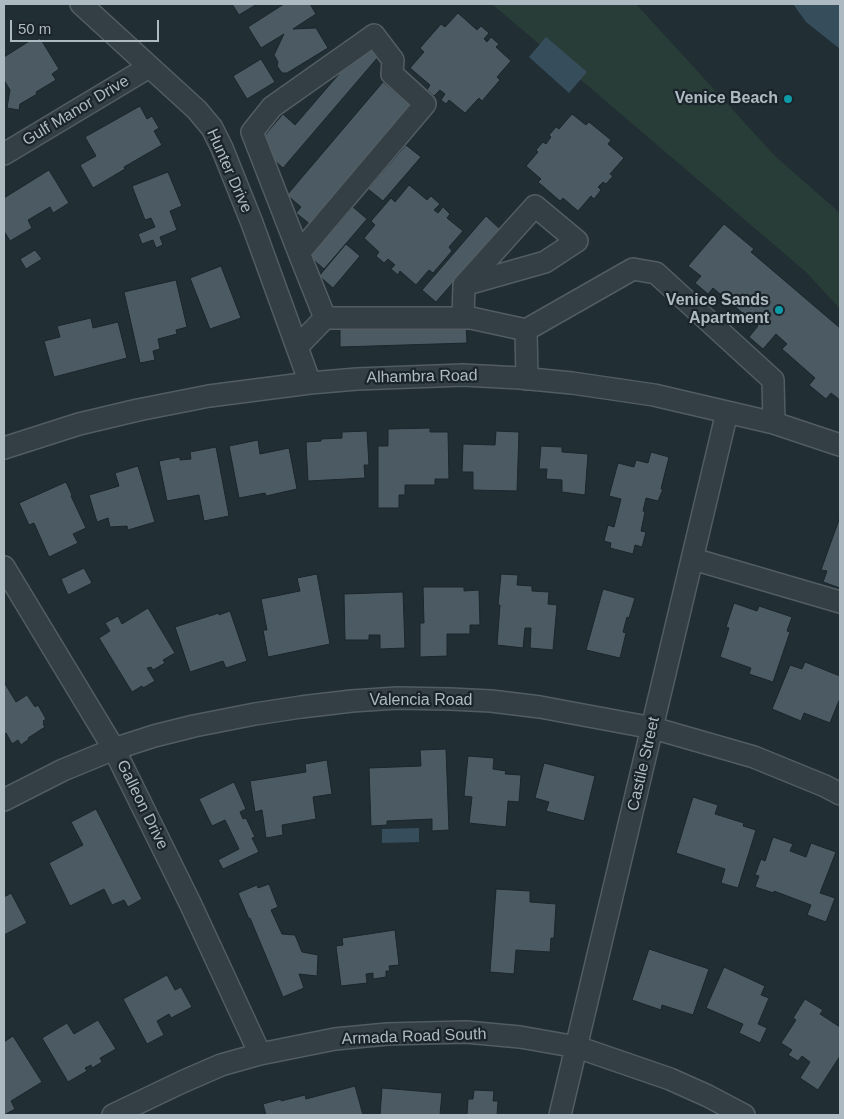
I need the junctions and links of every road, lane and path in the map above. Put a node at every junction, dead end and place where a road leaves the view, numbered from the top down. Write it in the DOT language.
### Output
graph roads {
  1 [pos="81,4"];
  2 [pos="149,67"];
  3 [pos="257,146"];
  4 [pos="4,154"];
  5 [pos="226,159"];
  6 [pos="299,253"];
  7 [pos="464,286"];
  8 [pos="325,318"];
  9 [pos="463,318"];
  10 [pos="526,330"];
  11 [pos="297,347"];
  12 [pos="527,379"];
  13 [pos="310,383"];
  14 [pos="727,412"];
  15 [pos="774,423"];
  16 [pos="840,445"];
  17 [pos="4,448"];
  18 [pos="692,559"];
  19 [pos="4,567"];
  20 [pos="840,602"];
  21 [pos="653,728"];
  22 [pos="114,749"];
  23 [pos="840,794"];
  24 [pos="4,800"];
  25 [pos="576,1047"];
  26 [pos="260,1054"];
  27 [pos="113,1115"];
  28 [pos="560,1115"];
  29 [pos="744,1115"];
  1 -- 2 [label="street, Hunter Drive"];
  2 -- 4 [label="street, Gulf Manor Drive"];
  2 -- 5 [label="street, Hunter Drive"];
  3 -- 5 [label="street"];
  3 -- 6 [label="street"];
  3 -- 6 [label="street"];
  5 -- 11 [label="street, Hunter Drive"];
  6 -- 8 [label="street"];
  7 -- 7 [label="street"];
  7 -- 9 [label="street"];
  8 -- 9 [label="street"];
  8 -- 11 [label="street"];
  9 -- 10 [label="street"];
  10 -- 12 [label="street"];
  10 -- 15 [label="street"];
  11 -- 13 [label="street, Hunter Drive"];
  12 -- 13 [label="street, Alhambra Road"];
  12 -- 14 [label="street, Alhambra Road"];
  13 -- 17 [label="street, Alhambra Road"];
  14 -- 15 [label="street, Alhambra Road"];
  14 -- 18 [label="street, Castile Street"];
  15 -- 16 [label="street, Alhambra Road"];
  18 -- 20 [label="street"];
  18 -- 21 [label="street, Castile Street"];
  19 -- 22 [label="street, Galleon Drive"];
  21 -- 22 [label="street, Valencia Road"];
  21 -- 23 [label="street, Valencia Road"];
  21 -- 25 [label="street, Castile Street"];
  22 -- 24 [label="street, Valencia Road"];
  22 -- 26 [label="street, Galleon Drive"];
  25 -- 26 [label="street, Armada Road South"];
  25 -- 28 [label="street, Castile Street"];
  25 -- 29 [label="street, Armada Road South"];
  26 -- 27 [label="street, Armada Road South"];
}
